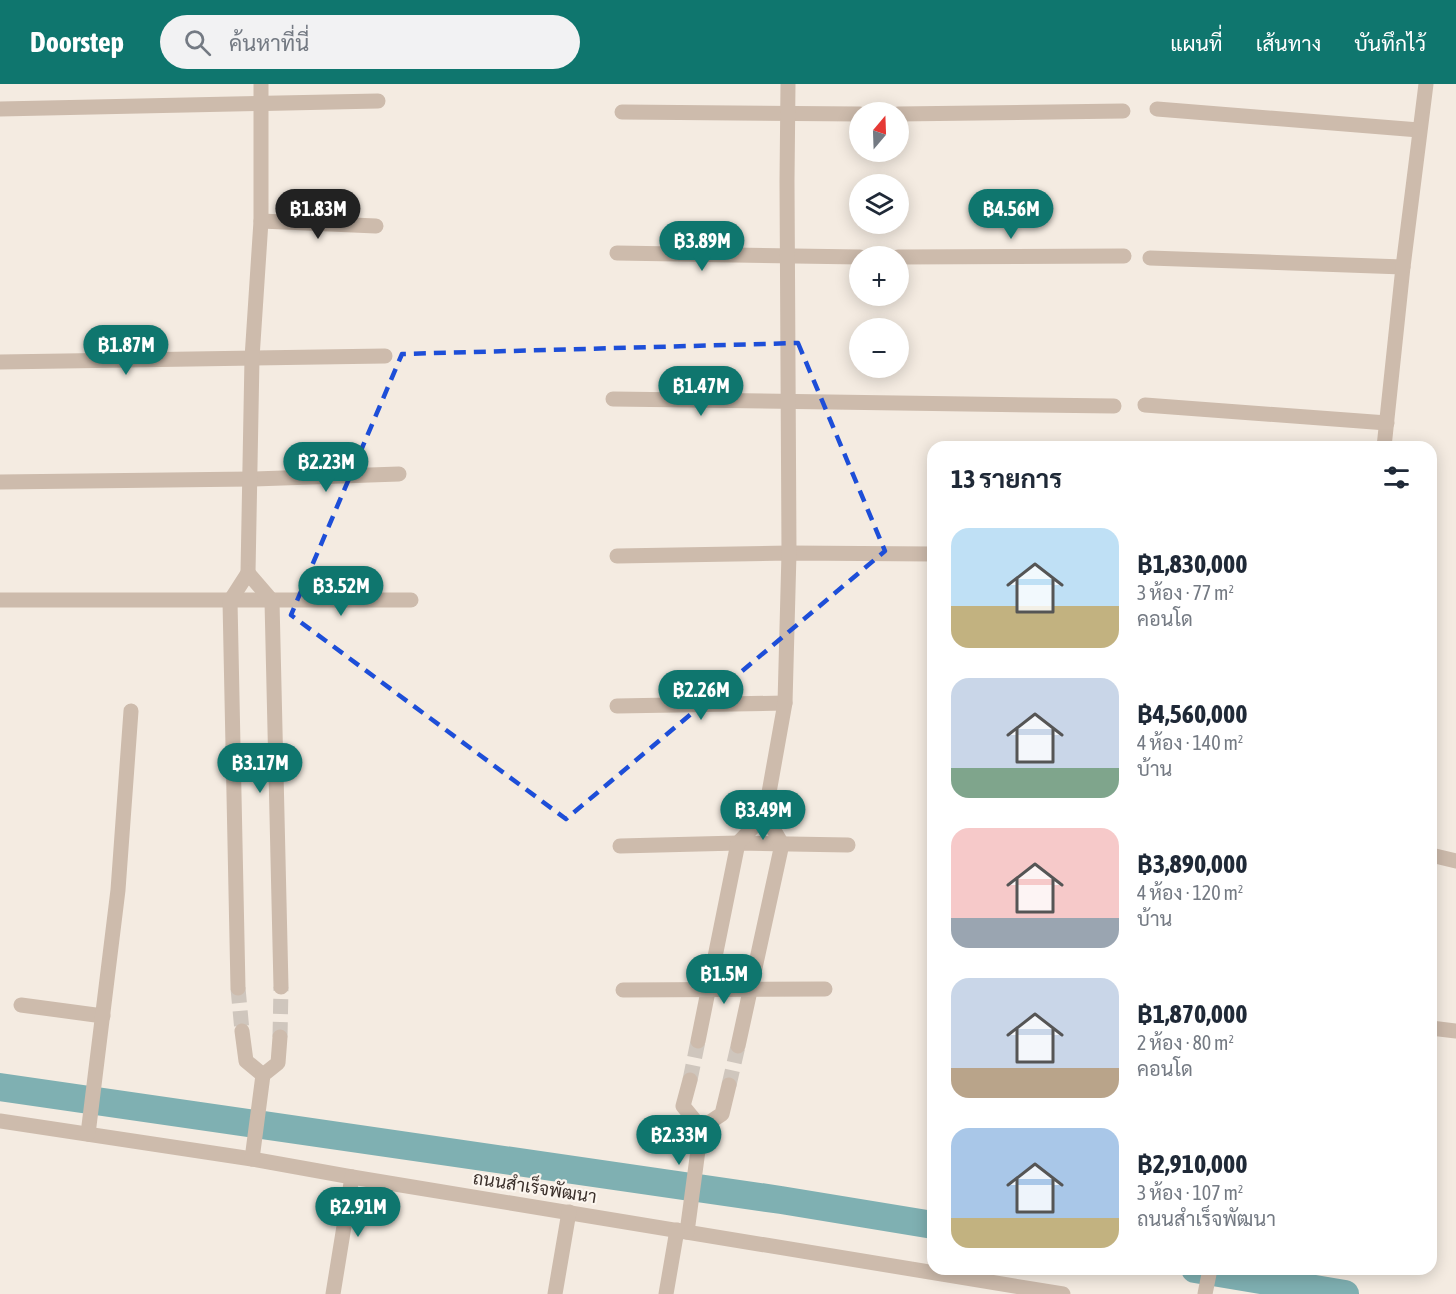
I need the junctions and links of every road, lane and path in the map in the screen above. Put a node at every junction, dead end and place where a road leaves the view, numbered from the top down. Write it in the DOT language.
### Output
graph roads {
  1 [pos="261,84"];
  2 [pos="788,84"];
  3 [pos="1426,84"];
  4 [pos="378,101"];
  5 [pos="263,104"];
  6 [pos="0,109"];
  7 [pos="1157,109"];
  8 [pos="1123,111"];
  9 [pos="621,112"];
  10 [pos="849,114"];
  11 [pos="909,114"];
  12 [pos="788,115"];
  13 [pos="1419,130"];
  14 [pos="261,221"];
  15 [pos="376,226"];
  16 [pos="617,253"];
  17 [pos="1124,256"];
  18 [pos="788,257"];
  19 [pos="849,257"];
  20 [pos="909,257"];
  21 [pos="1150,258"];
  22 [pos="1403,267"];
  23 [pos="385,356"];
  24 [pos="252,358"];
  25 [pos="0,362"];
  26 [pos="613,399"];
  27 [pos="790,401"];
  28 [pos="1145,405"];
  29 [pos="1114,406"];
  30 [pos="1387,423"];
  31 [pos="1385,441"];
  32 [pos="399,474"];
  33 [pos="251,479"];
  34 [pos="0,482"];
  35 [pos="789,553"];
  36 [pos="927,554"];
  37 [pos="617,556"];
  38 [pos="248,573"];
  39 [pos="0,600"];
  40 [pos="411,600"];
  41 [pos="272,601"];
  42 [pos="230,602"];
  43 [pos="785,703"];
  44 [pos="616,706"];
  45 [pos="131,711"];
  46 [pos="765,815"];
  47 [pos="738,843"];
  48 [pos="782,844"];
  49 [pos="848,845"];
  50 [pos="620,846"];
  51 [pos="1437,856"];
  52 [pos="1456,861"];
  53 [pos="280,987"];
  54 [pos="238,988"];
  55 [pos="825,988"];
  56 [pos="708,989"];
  57 [pos="751,989"];
  58 [pos="623,990"];
  59 [pos="21,1005"];
  60 [pos="103,1016"];
  61 [pos="1437,1029"];
  62 [pos="242,1031"];
  63 [pos="1456,1031"];
  64 [pos="280,1037"];
  65 [pos="698,1041"];
  66 [pos="738,1046"];
  67 [pos="690,1080"];
  68 [pos="263,1081"];
  69 [pos="729,1085"];
  70 [pos="0,1121"];
  71 [pos="700,1133"];
  72 [pos="88,1134"];
  73 [pos="252,1159"];
  74 [pos="352,1177"];
  75 [pos="569,1212"];
  76 [pos="682,1231"];
  77 [pos="927,1271"];
  78 [pos="949,1275"];
  79 [pos="333,1294"];
  80 [pos="555,1294"];
  81 [pos="666,1294"];
  82 [pos="1064,1294"];
  1 -- 5 [label="street"];
  2 -- 12 [label="street"];
  3 -- 13 [label="street"];
  4 -- 5 [label="street"];
  5 -- 6 [label="street"];
  5 -- 14 [label="street"];
  7 -- 13 [label="street"];
  8 -- 11 [label="street"];
  9 -- 12 [label="street"];
  10 -- 12 [label="street"];
  12 -- 18 [label="street"];
  13 -- 22 [label="street"];
  14 -- 15 [label="street"];
  14 -- 24 [label="street"];
  16 -- 18 [label="street"];
  17 -- 20 [label="street"];
  18 -- 19 [label="street"];
  18 -- 27 [label="street"];
  21 -- 22 [label="street"];
  22 -- 30 [label="street"];
  23 -- 24 [label="street"];
  24 -- 25 [label="street"];
  24 -- 33 [label="street"];
  26 -- 27 [label="street"];
  27 -- 29 [label="street"];
  27 -- 35 [label="street"];
  28 -- 30 [label="street"];
  30 -- 31 [label="street"];
  32 -- 33 [label="street"];
  33 -- 34 [label="street"];
  33 -- 38 [label="street"];
  35 -- 36 [label="street"];
  35 -- 37 [label="street"];
  35 -- 43 [label="street"];
  38 -- 41 [label="street"];
  38 -- 42 [label="street"];
  39 -- 42 [label="street"];
  40 -- 41 [label="street"];
  41 -- 42 [label="street"];
  41 -- 53 [label="street"];
  42 -- 54 [label="street"];
  43 -- 44 [label="street"];
  43 -- 46 [label="street"];
  45 -- 60 [label="street"];
  46 -- 47 [label="street"];
  46 -- 48 [label="street"];
  47 -- 48 [label="street"];
  47 -- 50 [label="street"];
  47 -- 56 [label="street"];
  48 -- 49 [label="street"];
  48 -- 57 [label="street"];
  51 -- 52 [label="street"];
  55 -- 57 [label="street"];
  56 -- 57 [label="street"];
  56 -- 58 [label="street"];
  56 -- 65 [label="street"];
  57 -- 66 [label="street"];
  59 -- 60 [label="street"];
  60 -- 72 [label="street"];
  61 -- 63 [label="street"];
  62 -- 68 [label="street"];
  64 -- 68 [label="street"];
  67 -- 71 [label="street"];
  68 -- 73 [label="street"];
  69 -- 71 [label="street"];
  70 -- 72 [label="street, ถนนสำเร็จพัฒนา"];
  71 -- 76 [label="street"];
  72 -- 73 [label="street, ถนนสำเร็จพัฒนา"];
  73 -- 74 [label="street, ถนนสำเร็จพัฒนา"];
  74 -- 75 [label="street, ถนนสำเร็จพัฒนา"];
  74 -- 79 [label="street"];
  75 -- 76 [label="street, ถนนสำเร็จพัฒนา"];
  75 -- 80 [label="street"];
  76 -- 77 [label="street, ถนนสำเร็จพัฒนา"];
  76 -- 81 [label="street"];
  78 -- 82 [label="street, ถนนสำเร็จพัฒนา"];
}
